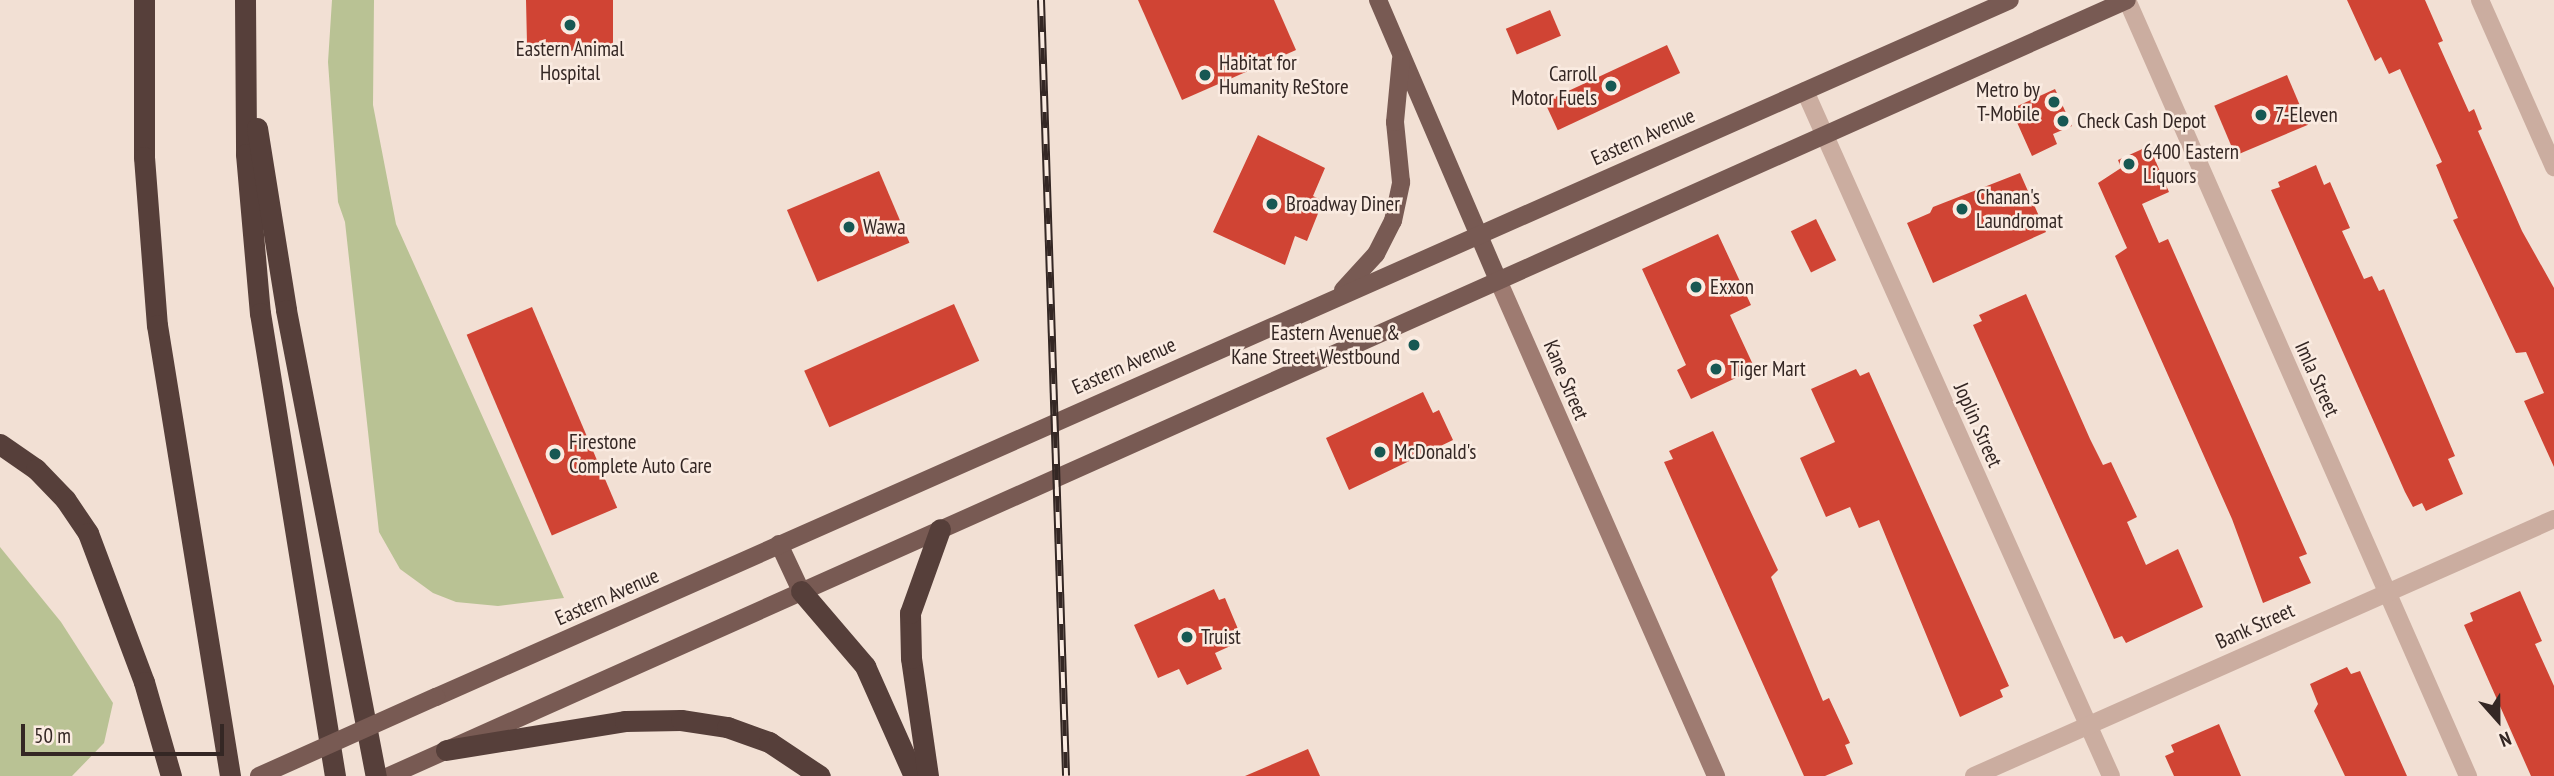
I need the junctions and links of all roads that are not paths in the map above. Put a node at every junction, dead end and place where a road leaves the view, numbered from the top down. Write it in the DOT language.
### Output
graph roads {
  1 [pos="144,0"];
  2 [pos="245,0"];
  3 [pos="1378,0"];
  4 [pos="2010,0"];
  5 [pos="2127,0"];
  6 [pos="2480,0"];
  7 [pos="244,24"];
  8 [pos="1402,56"];
  9 [pos="1805,91"];
  10 [pos="1824,135"];
  11 [pos="2554,167"];
  12 [pos="1478,234"];
  13 [pos="1498,280"];
  14 [pos="1337,296"];
  15 [pos="0,444"];
  16 [pos="2554,519"];
  17 [pos="940,529"];
  18 [pos="779,544"];
  19 [pos="801,591"];
  20 [pos="2387,593"];
  21 [pos="2089,725"];
  22 [pos="446,750"];
  23 [pos="171,776"];
  24 [pos="230,776"];
  25 [pos="259,776"];
  26 [pos="335,776"];
  27 [pos="376,776"];
  28 [pos="388,776"];
  29 [pos="820,776"];
  30 [pos="914,776"];
  31 [pos="928,776"];
  32 [pos="1716,776"];
  33 [pos="1974,776"];
  34 [pos="2111,776"];
  35 [pos="2468,776"];
  1 -- 24 [label="highway"];
  2 -- 7 [label="highway"];
  3 -- 8 [label="main road, Kane Street"];
  4 -- 9 [label="main road, Eastern Avenue"];
  5 -- 10 [label="main road"];
  5 -- 20 [label="street, Imla Street"];
  6 -- 11 [label="street"];
  7 -- 26 [label="highway"];
  7 -- 27 [label="highway"];
  8 -- 12 [label="main road, Kane Street"];
  8 -- 14 [label="main road"];
  9 -- 10 [label="street, Joplin Street"];
  9 -- 12 [label="main road, Eastern Avenue"];
  10 -- 13 [label="main road"];
  10 -- 21 [label="street, Joplin Street"];
  12 -- 13 [label="main road, Kane Street"];
  12 -- 14 [label="main road, Eastern Avenue"];
  13 -- 17 [label="main road"];
  13 -- 32 [label="main road, Kane Street"];
  14 -- 18 [label="main road, Eastern Avenue"];
  15 -- 23 [label="highway"];
  16 -- 20 [label="street, Bank Street"];
  17 -- 19 [label="main road"];
  17 -- 31 [label="highway"];
  18 -- 19 [label="main road"];
  18 -- 25 [label="main road, Eastern Avenue, bridge"];
  19 -- 22 [label="main road"];
  19 -- 30 [label="highway"];
  20 -- 21 [label="street, Bank Street"];
  20 -- 35 [label="street, Imla Street"];
  21 -- 33 [label="street, Bank Street"];
  21 -- 34 [label="street, Joplin Street"];
  22 -- 28 [label="main road"];
  22 -- 29 [label="highway"];
}
